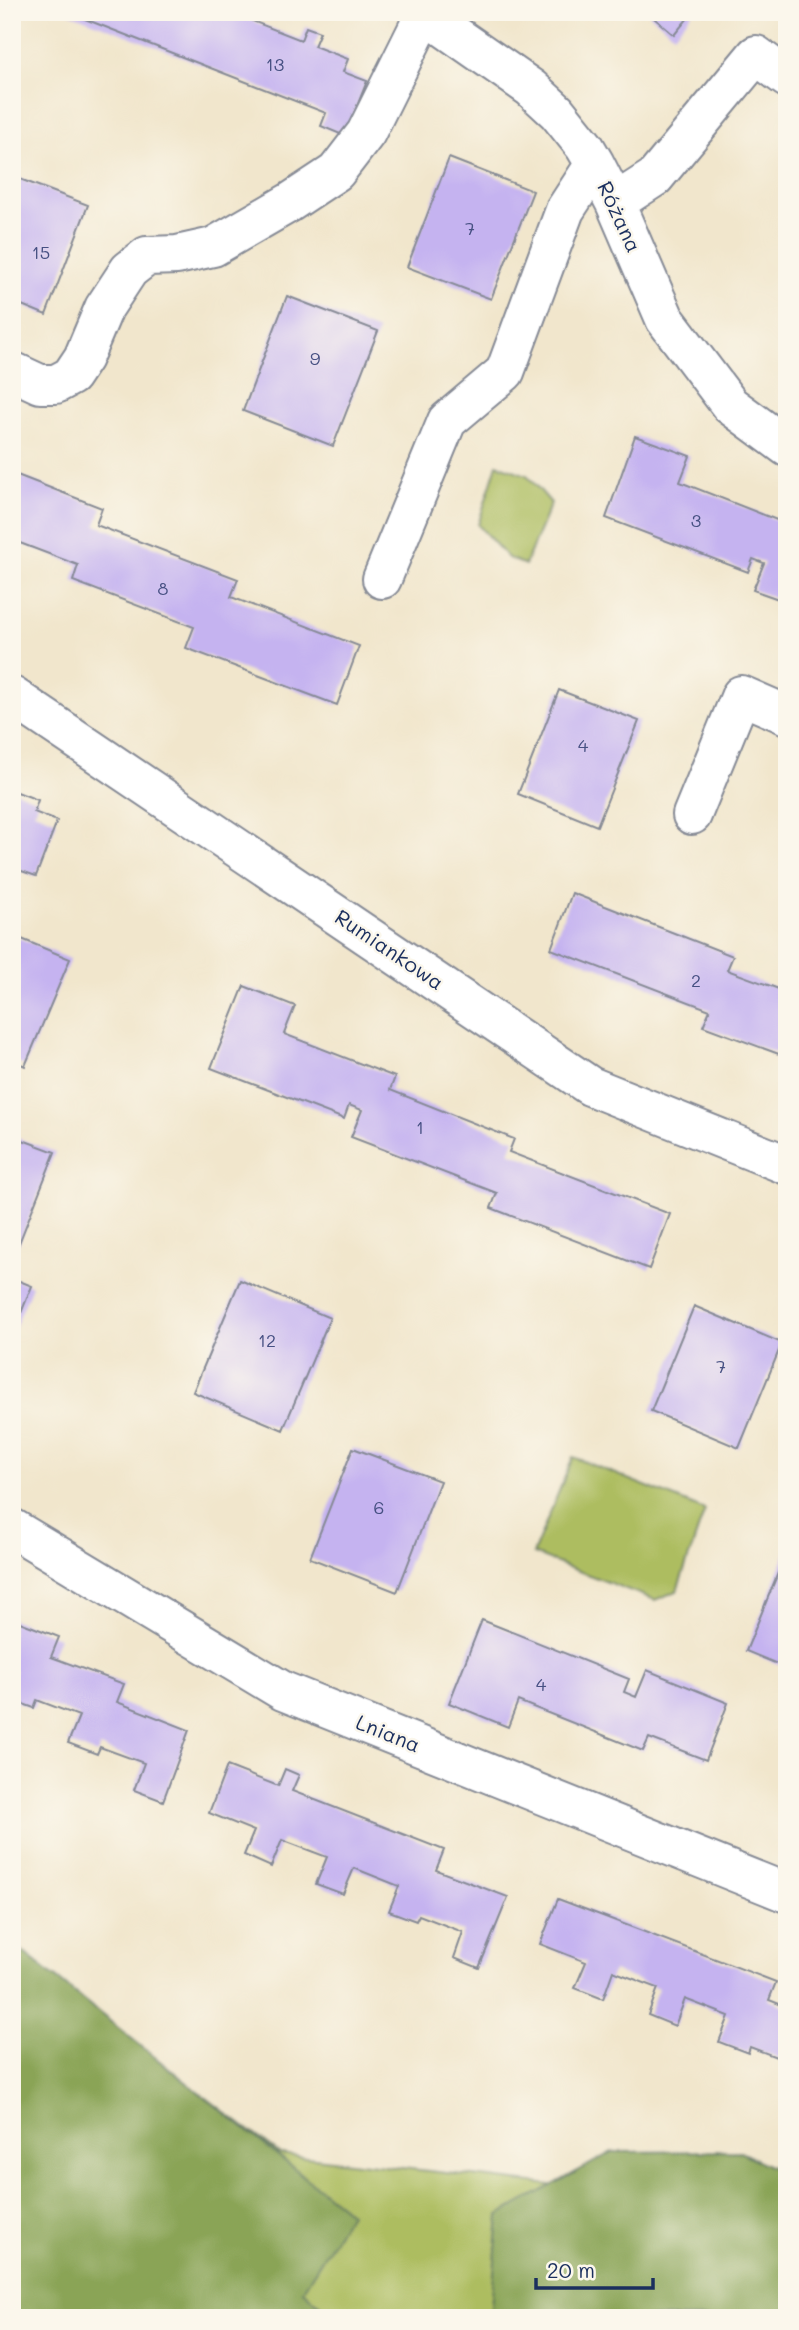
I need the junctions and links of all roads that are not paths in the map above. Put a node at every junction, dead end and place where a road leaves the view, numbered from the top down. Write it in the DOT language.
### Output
graph roads {
  1 [pos="424,13"];
  2 [pos="787,78"];
  3 [pos="595,164"];
  4 [pos="615,203"];
  5 [pos="12,371"];
  6 [pos="787,447"];
  7 [pos="382,579"];
  8 [pos="12,696"];
  9 [pos="787,715"];
  10 [pos="692,815"];
  11 [pos="787,1166"];
  12 [pos="12,1528"];
  13 [pos="787,1893"];
  1 -- 3 [label="street, Różana"];
  1 -- 5 [label="street"];
  2 -- 4 [label="street"];
  3 -- 4 [label="street, Różana"];
  3 -- 7 [label="street"];
  4 -- 6 [label="street, Różana"];
  8 -- 11 [label="street, Rumiankowa"];
  9 -- 10 [label="street"];
  12 -- 13 [label="street, Lniana"];
}
